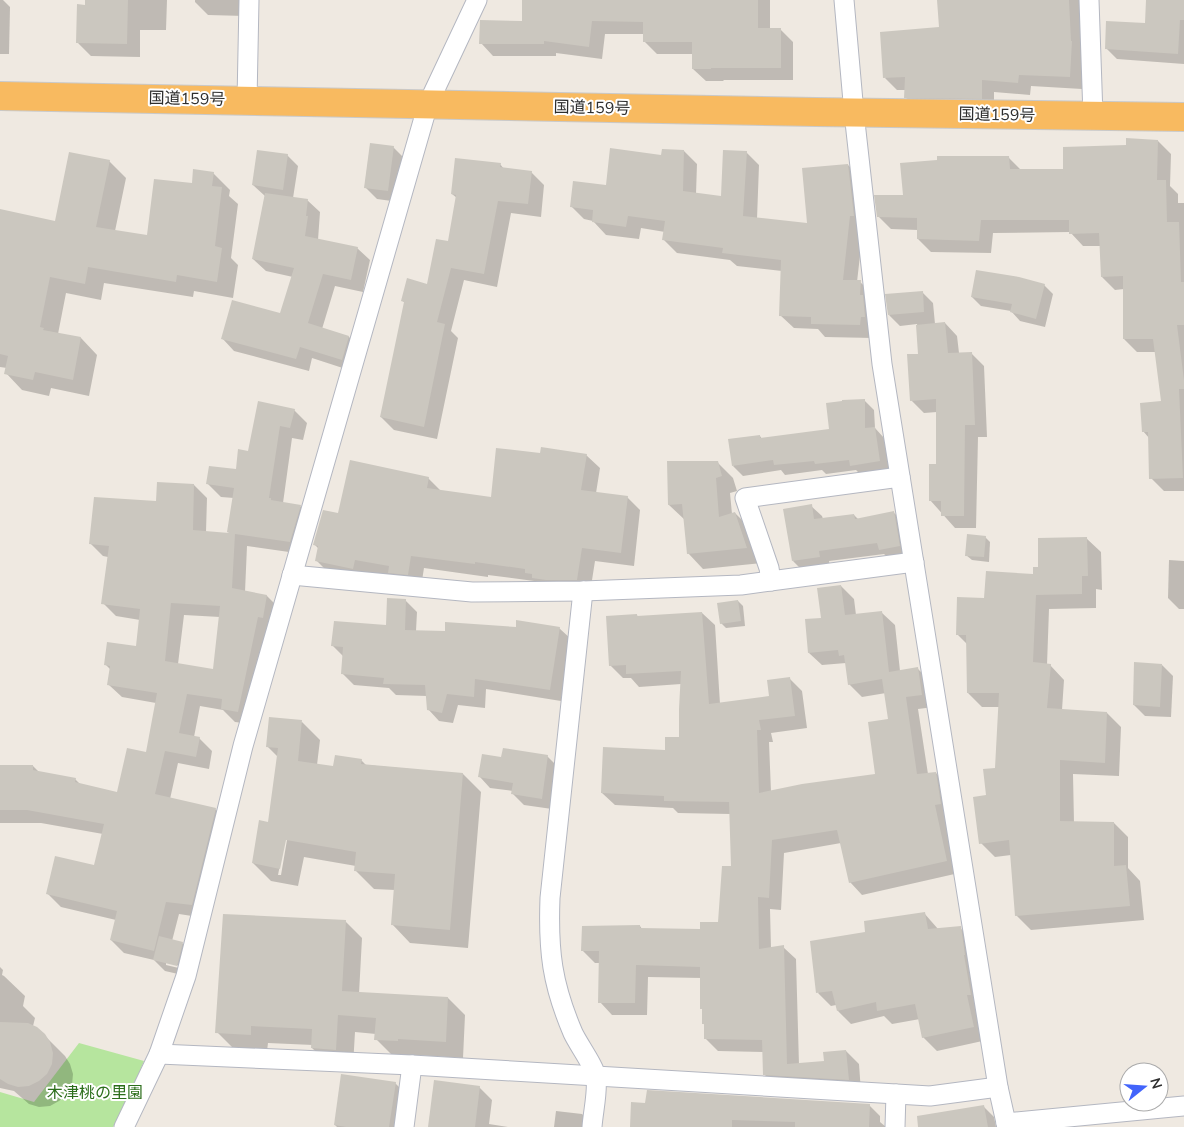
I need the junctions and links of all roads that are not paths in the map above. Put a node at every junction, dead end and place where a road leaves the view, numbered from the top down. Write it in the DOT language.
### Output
graph roads {
  1 [pos="250,0"];
  2 [pos="477,0"];
  3 [pos="844,0"];
  4 [pos="1089,0"];
  5 [pos="0,96"];
  6 [pos="247,100"];
  7 [pos="428,104"];
  8 [pos="854,113"];
  9 [pos="1093,116"];
  10 [pos="1184,117"];
  11 [pos="900,478"];
  12 [pos="914,562"];
  13 [pos="292,575"];
  14 [pos="771,581"];
  15 [pos="583,591"];
  16 [pos="159,1054"];
  17 [pos="412,1065"];
  18 [pos="596,1076"];
  19 [pos="998,1087"];
  20 [pos="896,1094"];
  21 [pos="1184,1106"];
  22 [pos="1006,1125"];
  23 [pos="124,1127"];
  24 [pos="404,1127"];
  25 [pos="592,1127"];
  26 [pos="895,1127"];
  1 -- 6 [label="street"];
  2 -- 7 [label="street"];
  3 -- 8 [label="street"];
  4 -- 9 [label="street"];
  5 -- 6 [label="highway, 国道159号"];
  6 -- 7 [label="highway, 国道159号"];
  7 -- 8 [label="highway, 国道159号"];
  7 -- 13 [label="street"];
  8 -- 9 [label="highway, 国道159号"];
  8 -- 11 [label="street"];
  9 -- 10 [label="highway, 国道159号"];
  11 -- 12 [label="street"];
  11 -- 14 [label="street"];
  12 -- 14 [label="street"];
  12 -- 19 [label="street"];
  13 -- 15 [label="street"];
  13 -- 16 [label="street"];
  14 -- 15 [label="street"];
  15 -- 18 [label="street"];
  16 -- 17 [label="street"];
  16 -- 23 [label="street"];
  17 -- 18 [label="street"];
  17 -- 24 [label="street"];
  18 -- 20 [label="street"];
  18 -- 25 [label="street"];
  19 -- 20 [label="street"];
  19 -- 22 [label="street"];
  20 -- 26 [label="street"];
  21 -- 22 [label="street"];
}
